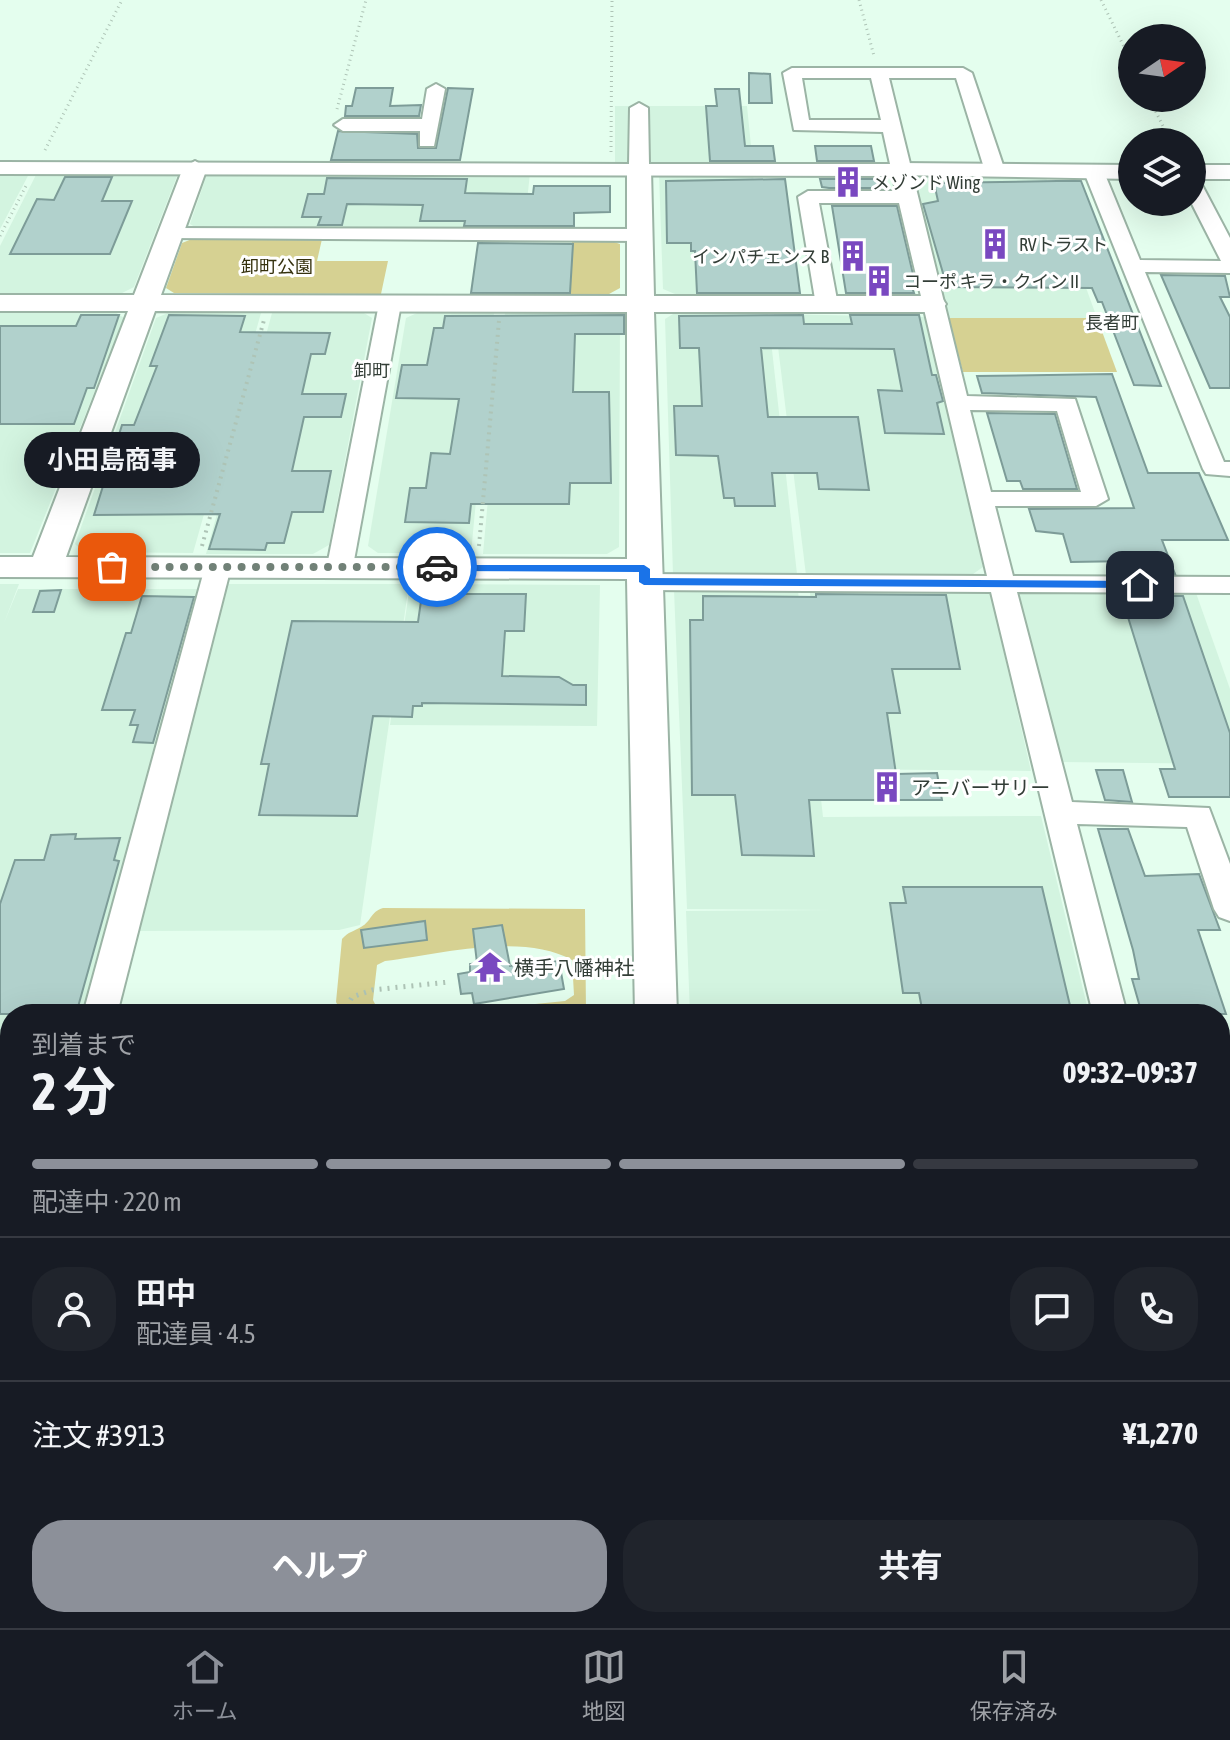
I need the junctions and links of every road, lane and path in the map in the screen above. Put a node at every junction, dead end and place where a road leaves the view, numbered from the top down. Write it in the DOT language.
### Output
graph roads {
  1 [pos="122,0"];
  2 [pos="366,0"];
  3 [pos="612,0"];
  4 [pos="859,0"];
  5 [pos="1101,0"];
  6 [pos="1118,35"];
  7 [pos="879,73"];
  8 [pos="436,89"];
  9 [pos="639,108"];
  10 [pos="343,125"];
  11 [pos="430,125"];
  12 [pos="890,126"];
  13 [pos="36,167"];
  14 [pos="0,168"];
  15 [pos="195,168"];
  16 [pos="321,168"];
  17 [pos="422,168"];
  18 [pos="610,169"];
  19 [pos="639,169"];
  20 [pos="900,170"];
  21 [pos="995,171"];
  22 [pos="1094,172"];
  23 [pos="1118,172"];
  24 [pos="1206,172"];
  25 [pos="1230,172"];
  26 [pos="906,197"];
  27 [pos="1206,212"];
  28 [pos="172,234"];
  29 [pos="642,235"];
  30 [pos="0,236"];
  31 [pos="1230,258"];
  32 [pos="1134,266"];
  33 [pos="1230,267"];
  34 [pos="0,303"];
  35 [pos="143,304"];
  36 [pos="268,304"];
  37 [pos="390,304"];
  38 [pos="500,304"];
  39 [pos="932,304"];
  40 [pos="641,305"];
  41 [pos="827,305"];
  42 [pos="957,403"];
  43 [pos="1230,469"];
  44 [pos="981,499"];
  45 [pos="340,566"];
  46 [pos="0,567"];
  47 [pos="46,567"];
  48 [pos="207,567"];
  49 [pos="477,568"];
  50 [pos="644,575"];
  51 [pos="1000,582"];
  52 [pos="1230,585"];
  53 [pos="1060,813"];
  54 [pos="1230,909"];
  55 [pos="449,982"];
  56 [pos="102,1004"];
  57 [pos="348,1004"];
  58 [pos="656,1004"];
  59 [pos="1108,1004"];
  1 -- 13 [label="path"];
  2 -- 16 [label="path"];
  3 -- 18 [label="path"];
  4 -- 7 [label="path"];
  5 -- 6 [label="path"];
  7 -- 12 [label="street"];
  7 -- 12 [label="street"];
  7 -- 21 [label="street"];
  8 -- 11 [label="street"];
  9 -- 19 [label="street"];
  10 -- 11 [label="street"];
  11 -- 17 [label="street"];
  12 -- 20 [label="street"];
  13 -- 14 [label="street"];
  13 -- 15 [label="street"];
  13 -- 30 [label="path"];
  15 -- 16 [label="street"];
  15 -- 28 [label="street"];
  16 -- 17 [label="street"];
  17 -- 18 [label="street"];
  18 -- 19 [label="street"];
  19 -- 20 [label="street"];
  19 -- 29 [label="street"];
  20 -- 21 [label="street"];
  20 -- 26 [label="street"];
  21 -- 22 [label="street"];
  22 -- 23 [label="street"];
  22 -- 32 [label="street"];
  24 -- 25 [label="street"];
  26 -- 39 [label="street"];
  26 -- 41 [label="street"];
  27 -- 31 [label="street"];
  28 -- 29 [label="street"];
  28 -- 35 [label="street"];
  29 -- 40 [label="street"];
  32 -- 33 [label="street"];
  32 -- 43 [label="street"];
  34 -- 35 [label="street"];
  35 -- 36 [label="street"];
  35 -- 47 [label="street"];
  36 -- 37 [label="street"];
  36 -- 48 [label="path"];
  37 -- 38 [label="street"];
  37 -- 45 [label="street"];
  38 -- 40 [label="street"];
  38 -- 49 [label="path"];
  39 -- 41 [label="street"];
  39 -- 42 [label="street"];
  40 -- 41 [label="street"];
  40 -- 50 [label="street"];
  42 -- 44 [label="street"];
  42 -- 44 [label="street"];
  44 -- 51 [label="street"];
  45 -- 48 [label="street"];
  45 -- 49 [label="street"];
  46 -- 47 [label="street"];
  47 -- 48 [label="street"];
  48 -- 56 [label="street"];
  49 -- 50 [label="street"];
  50 -- 51 [label="street"];
  50 -- 58 [label="street"];
  51 -- 52 [label="street"];
  51 -- 53 [label="street"];
  53 -- 54 [label="street"];
  53 -- 59 [label="street"];
  55 -- 57 [label="path"];
}
